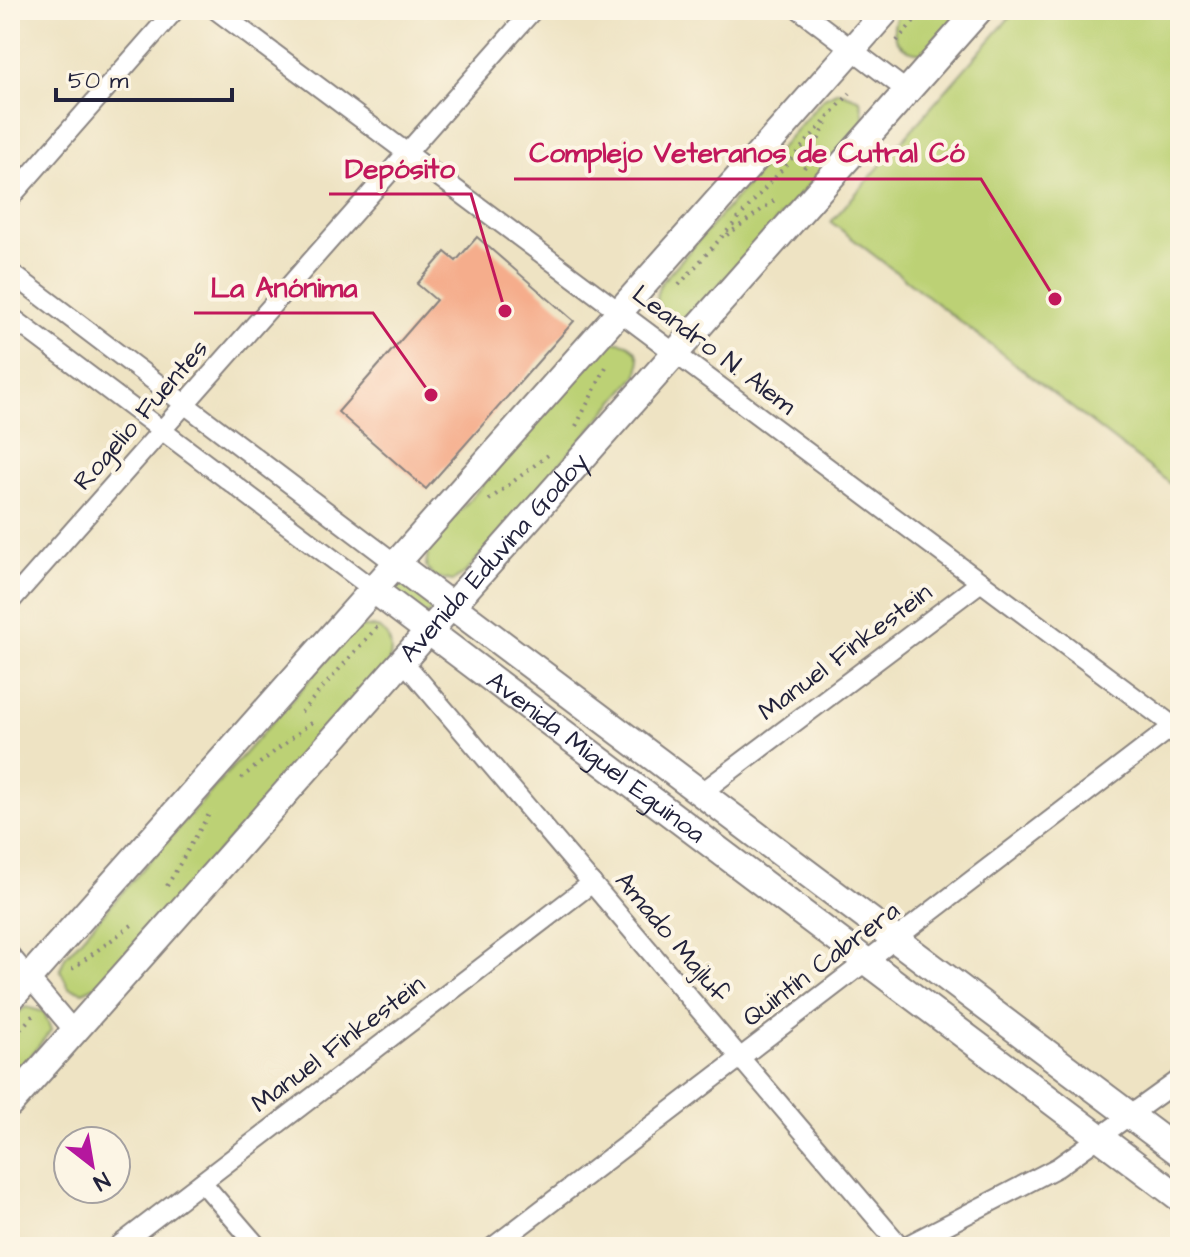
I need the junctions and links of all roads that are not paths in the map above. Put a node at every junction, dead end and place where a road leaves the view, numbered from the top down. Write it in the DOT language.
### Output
graph roads {
  1 [pos="175,10"];
  2 [pos="216,10"];
  3 [pos="533,10"];
  4 [pos="800,10"];
  5 [pos="887,10"];
  6 [pos="979,10"];
  7 [pos="852,49"];
  8 [pos="907,91"];
  9 [pos="407,153"];
  10 [pos="10,198"];
  11 [pos="10,272"];
  12 [pos="620,312"];
  13 [pos="10,316"];
  14 [pos="675,353"];
  15 [pos="185,404"];
  16 [pos="162,430"];
  17 [pos="396,564"];
  18 [pos="981,582"];
  19 [pos="374,590"];
  20 [pos="10,602"];
  21 [pos="451,606"];
  22 [pos="429,631"];
  23 [pos="403,661"];
  24 [pos="1178,726"];
  25 [pos="701,793"];
  26 [pos="592,883"];
  27 [pos="896,939"];
  28 [pos="10,955"];
  29 [pos="866,961"];
  30 [pos="29,977"];
  31 [pos="10,999"];
  32 [pos="74,1031"];
  33 [pos="740,1058"];
  34 [pos="1180,1079"];
  35 [pos="10,1104"];
  36 [pos="1131,1116"];
  37 [pos="1101,1138"];
  38 [pos="1180,1153"];
  39 [pos="202,1182"];
  40 [pos="1180,1198"];
  41 [pos="117,1247"];
  42 [pos="258,1247"];
  43 [pos="493,1247"];
  44 [pos="902,1247"];
  1 -- 10 [label="street"];
  2 -- 9 [label="street, Leandro N. Alem"];
  3 -- 9 [label="street, Rogelio Fuentes"];
  4 -- 7 [label="street"];
  5 -- 7 [label="main road"];
  6 -- 8 [label="main road, Avenida Eduvina Godoy"];
  7 -- 8 [label="street"];
  7 -- 12 [label="main road"];
  8 -- 14 [label="main road, Avenida Eduvina Godoy"];
  9 -- 12 [label="street, Leandro N. Alem"];
  9 -- 15 [label="street, Rogelio Fuentes"];
  11 -- 15 [label="street, Avenida Miguel Eguinoa"];
  12 -- 14 [label="street, Leandro N. Alem"];
  12 -- 17 [label="main road"];
  13 -- 16 [label="street, Avenida Miguel Eguinoa"];
  14 -- 18 [label="street, Leandro N. Alem"];
  14 -- 21 [label="main road, Avenida Eduvina Godoy"];
  15 -- 16 [label="street, Rogelio Fuentes"];
  15 -- 17 [label="street, Avenida Miguel Eguinoa"];
  16 -- 19 [label="street, Avenida Miguel Eguinoa"];
  16 -- 20 [label="street, Rogelio Fuentes"];
  17 -- 19 [label="main road"];
  17 -- 21 [label="main road, Avenida Miguel Eguinoa"];
  18 -- 24 [label="street, Leandro N. Alem"];
  18 -- 25 [label="street, Manuel Finkestein"];
  19 -- 22 [label="main road, Avenida Miguel Eguinoa"];
  19 -- 30 [label="main road"];
  21 -- 22 [label="main road, Avenida Eduvina Godoy"];
  21 -- 25 [label="main road, Avenida Miguel Eguinoa"];
  22 -- 23 [label="main road, Avenida Eduvina Godoy"];
  22 -- 29 [label="main road, Avenida Miguel Eguinoa"];
  23 -- 26 [label="street, Amado Majluf"];
  23 -- 32 [label="main road, Avenida Eduvina Godoy"];
  24 -- 27 [label="street, Quintín Cabrera"];
  25 -- 27 [label="main road, Avenida Miguel Eguinoa"];
  26 -- 33 [label="street, Amado Majluf"];
  26 -- 39 [label="street, Manuel Finkestein"];
  27 -- 29 [label="street, Quintín Cabrera"];
  27 -- 36 [label="main road, Avenida Miguel Eguinoa"];
  28 -- 30 [label="street"];
  29 -- 33 [label="street, Quintín Cabrera"];
  29 -- 37 [label="main road, Avenida Miguel Eguinoa"];
  30 -- 31 [label="main road"];
  30 -- 32 [label="street"];
  32 -- 35 [label="main road, Avenida Eduvina Godoy"];
  33 -- 43 [label="street, Quintín Cabrera"];
  33 -- 44 [label="street, Amado Majluf"];
  34 -- 36 [label="street"];
  36 -- 37 [label="street"];
  36 -- 38 [label="main road, Avenida Miguel Eguinoa"];
  37 -- 40 [label="main road, Avenida Miguel Eguinoa"];
  37 -- 44 [label="street"];
  39 -- 41 [label="street, Manuel Finkestein"];
  39 -- 42 [label="street"];
}
